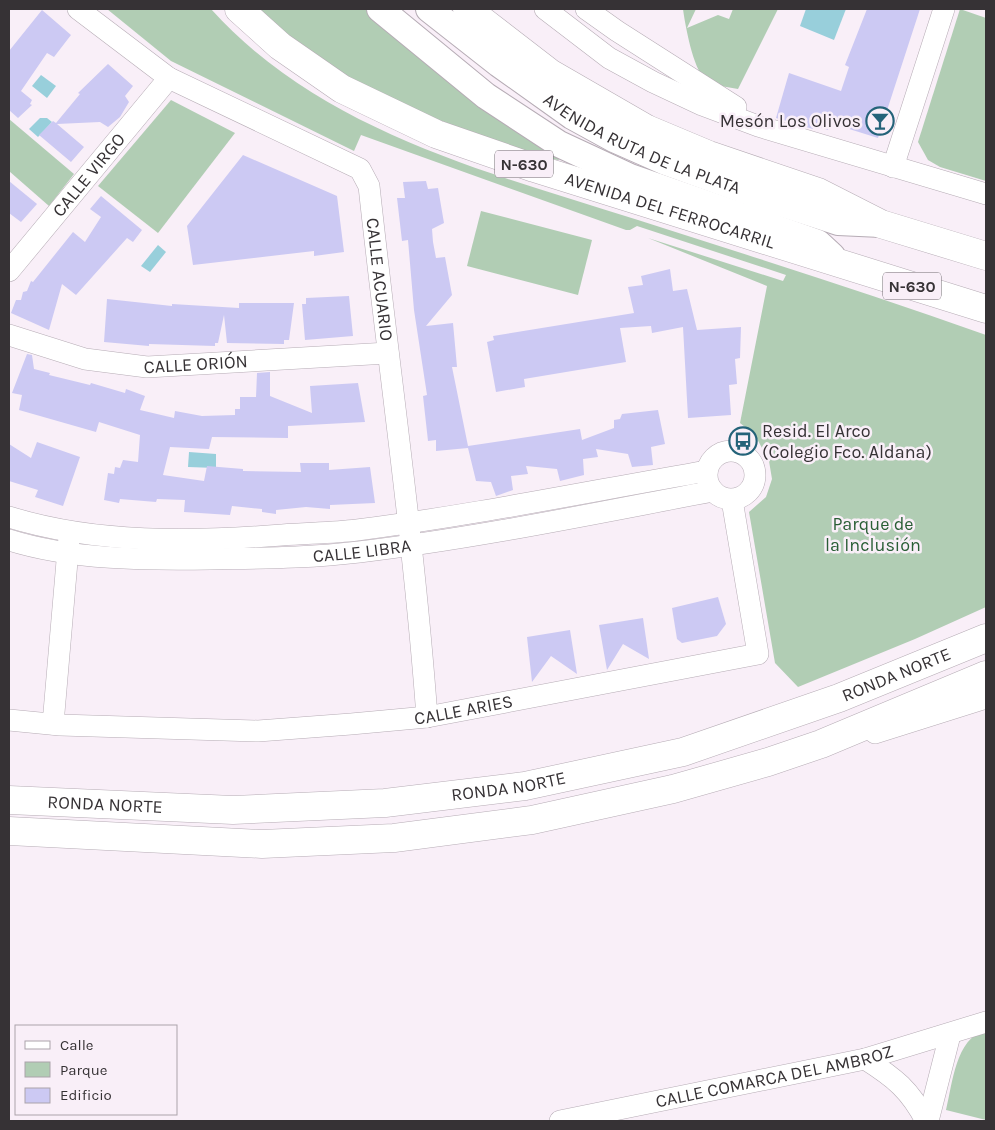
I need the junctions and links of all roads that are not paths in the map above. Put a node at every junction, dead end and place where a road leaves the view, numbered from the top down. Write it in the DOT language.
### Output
graph roads {
  1 [pos="78,9"];
  2 [pos="239,9"];
  3 [pos="380,9"];
  4 [pos="429,9"];
  5 [pos="467,9"];
  6 [pos="545,9"];
  7 [pos="586,9"];
  8 [pos="944,9"];
  9 [pos="617,31"];
  10 [pos="604,54"];
  11 [pos="666,63"];
  12 [pos="169,78"];
  13 [pos="653,82"];
  14 [pos="758,126"];
  15 [pos="893,167"];
  16 [pos="986,194"];
  17 [pos="881,224"];
  18 [pos="986,256"];
  19 [pos="838,261"];
  20 [pos="9,271"];
  21 [pos="894,281"];
  22 [pos="986,309"];
  23 [pos="986,320"];
  24 [pos="9,335"];
  25 [pos="388,353"];
  26 [pos="707,471"];
  27 [pos="722,495"];
  28 [pos="9,517"];
  29 [pos="409,522"];
  30 [pos="70,530"];
  31 [pos="9,540"];
  32 [pos="410,544"];
  33 [pos="68,552"];
  34 [pos="986,628"];
  35 [pos="986,638"];
  36 [pos="939,658"];
  37 [pos="986,675"];
  38 [pos="986,698"];
  39 [pos="427,716"];
  40 [pos="9,720"];
  41 [pos="53,724"];
  42 [pos="821,744"];
  43 [pos="9,800"];
  44 [pos="9,831"];
  45 [pos="986,1022"];
  46 [pos="950,1035"];
  47 [pos="865,1059"];
  48 [pos="560,1121"];
  49 [pos="927,1121"];
  1 -- 12 [label="street, CALLE ACUARIO"];
  2 -- 19 [label="highway, AVENIDA DEL FERROCARRIL / N-630"];
  3 -- 19 [label="main road, AVENIDA RUTA DE LA PLATA"];
  4 -- 17 [label="main road, AVENIDA RUTA DE LA PLATA"];
  5 -- 17 [label="highway"];
  6 -- 10 [label="street"];
  7 -- 9 [label="street"];
  8 -- 15 [label="street"];
  9 -- 10 [label="street"];
  9 -- 11 [label="street"];
  10 -- 13 [label="street"];
  11 -- 13 [label="street"];
  11 -- 14 [label="street"];
  12 -- 20 [label="street, CALLE VIRGO"];
  12 -- 25 [label="street, CALLE ACUARIO"];
  13 -- 14 [label="street"];
  14 -- 15 [label="street"];
  15 -- 16 [label="street"];
  17 -- 18 [label="highway"];
  19 -- 21 [label="highway, AVENIDA DEL FERROCARRIL / N-630"];
  21 -- 22 [label="highway, AVENIDA DEL FERROCARRIL / N-630"];
  21 -- 23 [label="highway"];
  24 -- 25 [label="street, CALLE ORIÓN"];
  25 -- 29 [label="street, CALLE ACUARIO"];
  26 -- 27 [label="street"];
  26 -- 27 [label="street"];
  26 -- 29 [label="street, CALLE LIBRA"];
  27 -- 32 [label="street, CALLE LIBRA"];
  27 -- 39 [label="street, CALLE ARIES"];
  28 -- 30 [label="street, CALLE LIBRA"];
  29 -- 30 [label="street, CALLE LIBRA"];
  29 -- 32 [label="street, CALLE ACUARIO"];
  30 -- 33 [label="street"];
  31 -- 33 [label="street, CALLE LIBRA"];
  32 -- 33 [label="street, CALLE LIBRA"];
  32 -- 39 [label="street, CALLE ACUARIO"];
  33 -- 41 [label="street"];
  34 -- 36 [label="highway"];
  35 -- 36 [label="highway, RONDA NORTE"];
  36 -- 43 [label="highway, RONDA NORTE"];
  37 -- 42 [label="highway, RONDA NORTE"];
  38 -- 42 [label="street"];
  39 -- 41 [label="street, CALLE ARIES"];
  40 -- 41 [label="street, CALLE ARIES"];
  42 -- 44 [label="highway, RONDA NORTE"];
  45 -- 46 [label="street, CALLE COMARCA DEL AMBROZ"];
  46 -- 47 [label="street, CALLE COMARCA DEL AMBROZ"];
  46 -- 49 [label="street"];
  47 -- 48 [label="street, CALLE COMARCA DEL AMBROZ"];
  47 -- 49 [label="street"];
}
